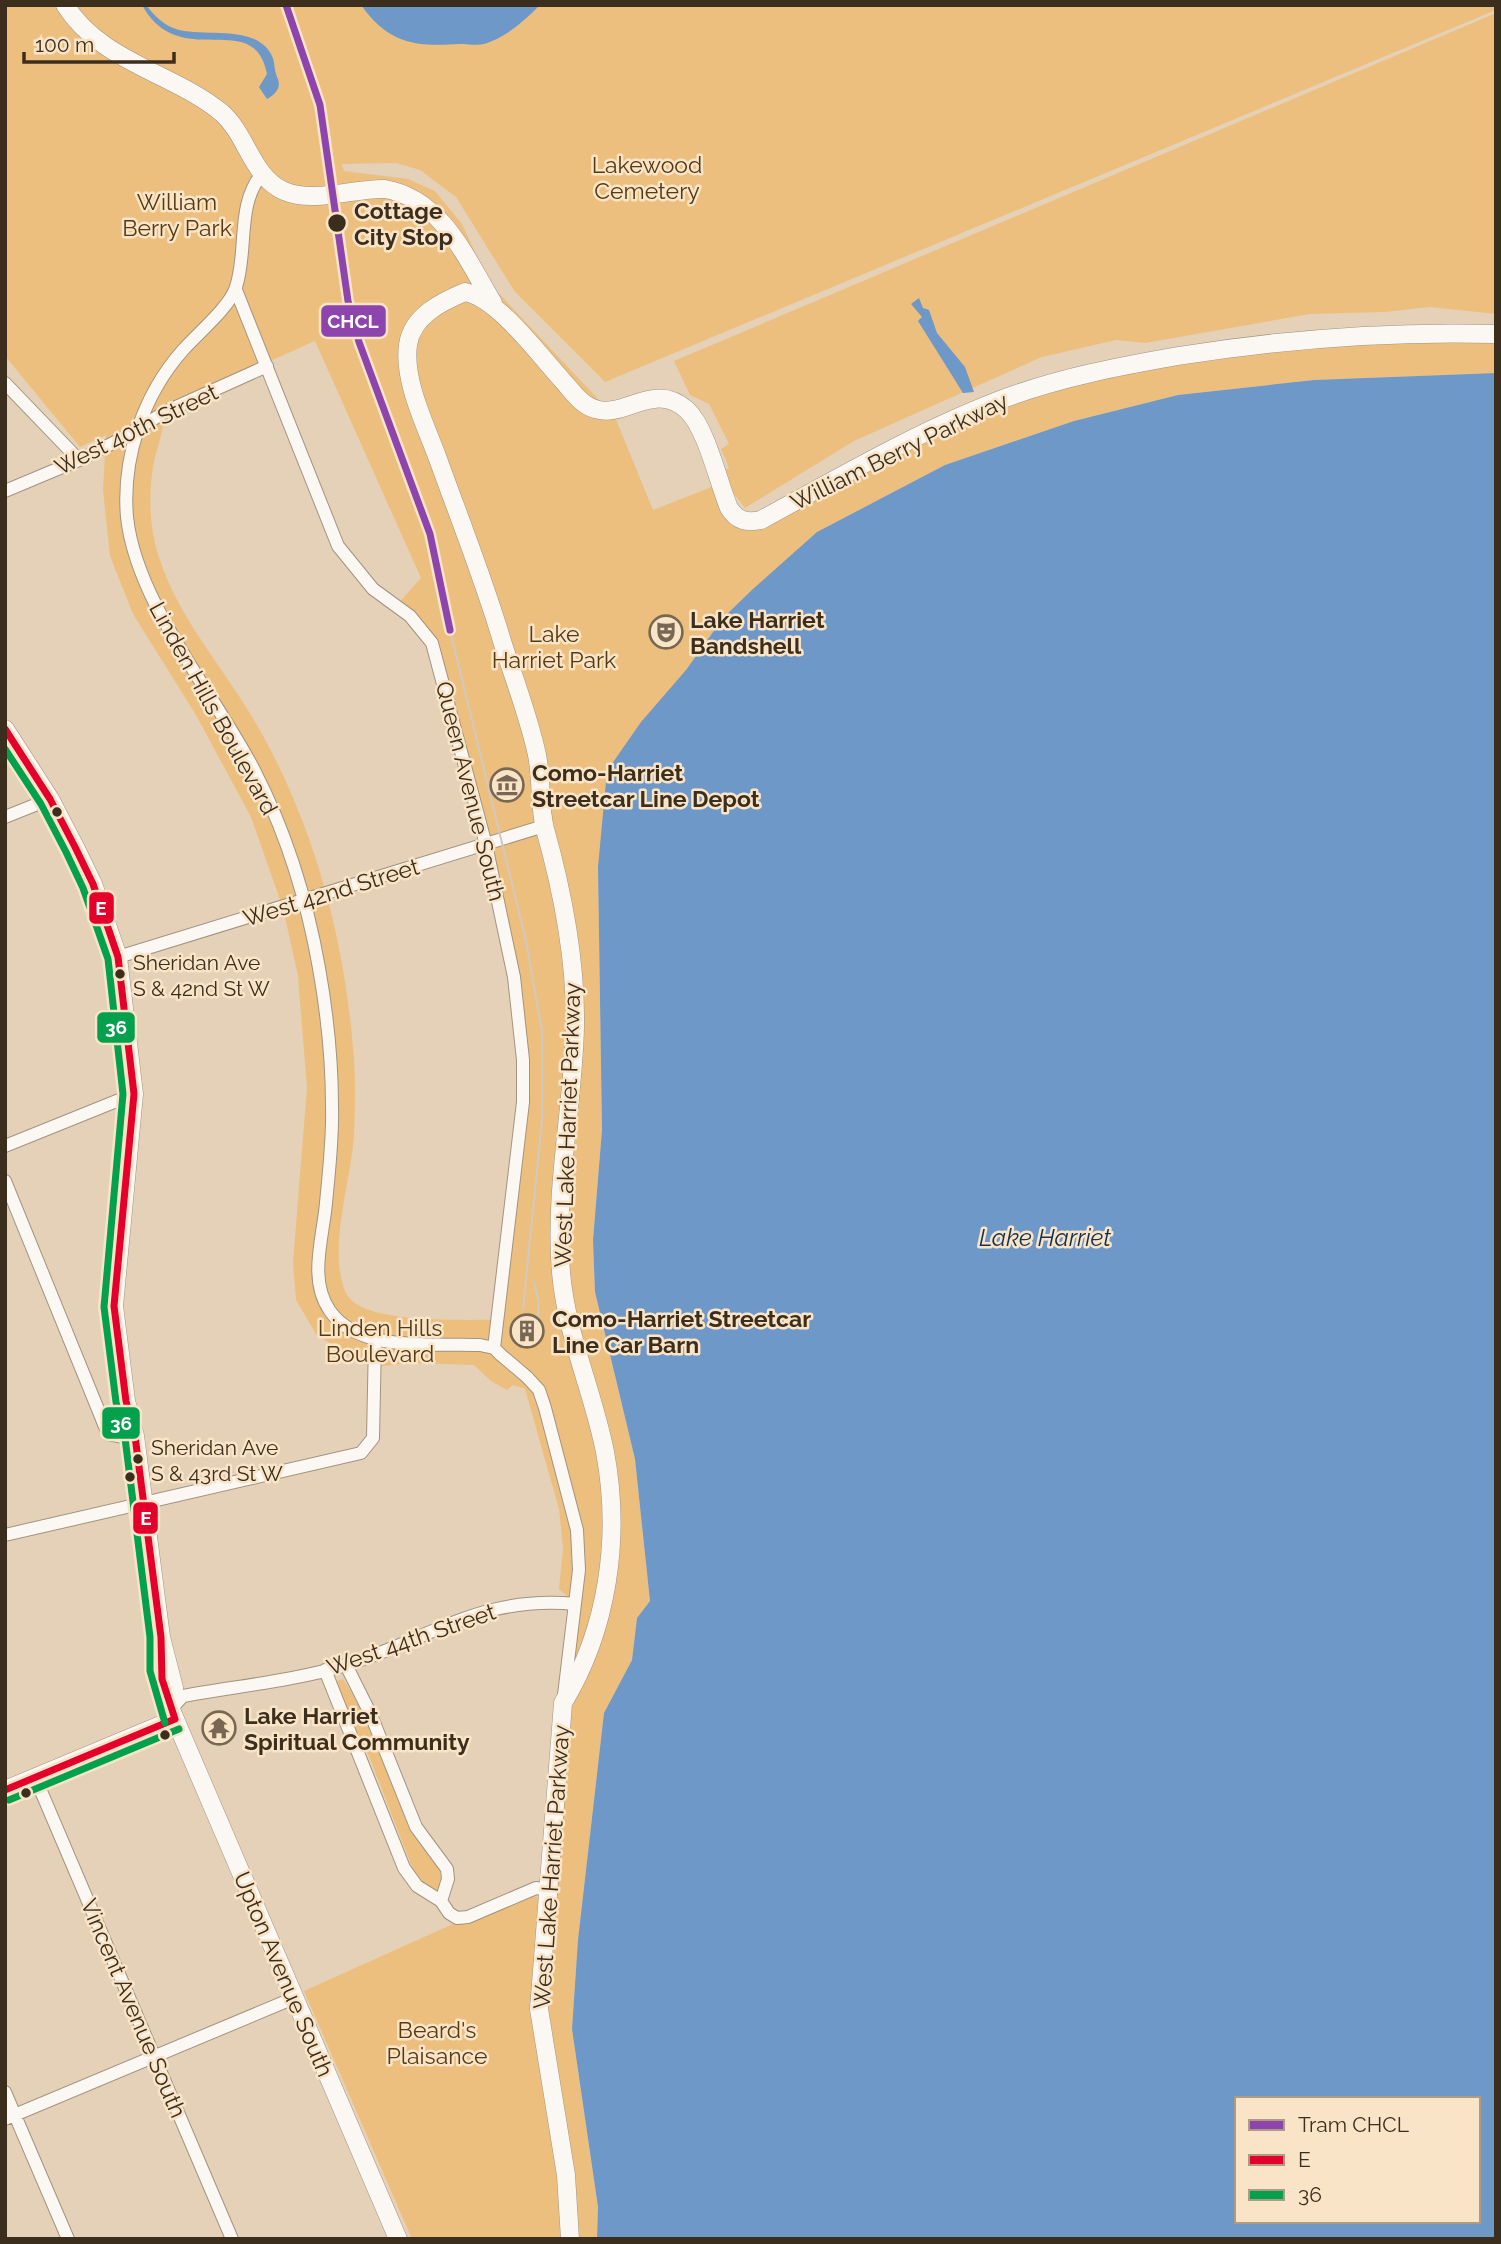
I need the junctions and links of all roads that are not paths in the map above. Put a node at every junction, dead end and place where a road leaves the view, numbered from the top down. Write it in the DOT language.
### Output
graph roads {
  1 [pos="65,5"];
  2 [pos="262,174"];
  3 [pos="452,238"];
  4 [pos="236,290"];
  5 [pos="465,292"];
  6 [pos="500,314"];
  7 [pos="1496,334"];
  8 [pos="267,366"];
  9 [pos="5,383"];
  10 [pos="136,428"];
  11 [pos="79,460"];
  12 [pos="5,491"];
  13 [pos="5,729"];
  14 [pos="50,799"];
  15 [pos="5,817"];
  16 [pos="544,826"];
  17 [pos="486,845"];
  18 [pos="304,901"];
  19 [pos="118,957"];
  20 [pos="134,1094"];
  21 [pos="5,1146"];
  22 [pos="5,1181"];
  23 [pos="375,1340"];
  24 [pos="497,1352"];
  25 [pos="126,1401"];
  26 [pos="124,1437"];
  27 [pos="142,1504"];
  28 [pos="5,1535"];
  29 [pos="575,1604"];
  30 [pos="346,1665"];
  31 [pos="325,1670"];
  32 [pos="563,1703"];
  33 [pos="173,1714"];
  34 [pos="35,1777"];
  35 [pos="5,1790"];
  36 [pos="549,1890"];
  37 [pos="442,1901"];
  38 [pos="295,1998"];
  39 [pos="155,2057"];
  40 [pos="5,2092"];
  41 [pos="10,2117"];
  42 [pos="68,2239"];
  43 [pos="232,2239"];
  44 [pos="398,2239"];
  45 [pos="570,2239"];
  1 -- 2 [label="street, William Berry Parkway"];
  2 -- 3 [label="street, William Berry Parkway"];
  2 -- 4 [label="street"];
  3 -- 5 [label="street, William Berry Parkway"];
  3 -- 6 [label="street, William Berry Parkway"];
  4 -- 8 [label="street, Queen Avenue South"];
  4 -- 10 [label="street, Linden Hills Boulevard"];
  5 -- 6 [label="street, William Berry Parkway"];
  5 -- 16 [label="street, West Lake Harriet Parkway"];
  6 -- 7 [label="street, William Berry Parkway"];
  8 -- 10 [label="street, West 40th Street"];
  8 -- 17 [label="street, Queen Avenue South"];
  9 -- 11 [label="street"];
  10 -- 11 [label="street, West 40th Street"];
  10 -- 18 [label="street, Linden Hills Boulevard"];
  11 -- 12 [label="street, West 40th Street"];
  13 -- 14 [label="street"];
  14 -- 15 [label="street"];
  14 -- 19 [label="street"];
  16 -- 17 [label="street, West 42nd Street"];
  16 -- 32 [label="street, West Lake Harriet Parkway"];
  17 -- 18 [label="street, West 42nd Street"];
  17 -- 24 [label="street, Queen Avenue South"];
  18 -- 19 [label="street, West 42nd Street"];
  18 -- 23 [label="street, Linden Hills Boulevard"];
  19 -- 20 [label="street"];
  20 -- 21 [label="street"];
  20 -- 25 [label="street"];
  22 -- 26 [label="street"];
  23 -- 24 [label="street, Linden Hills Boulevard"];
  23 -- 27 [label="street"];
  24 -- 29 [label="street, West Lake Harriet Parkway, bridge"];
  25 -- 26 [label="street"];
  25 -- 27 [label="street"];
  26 -- 27 [label="street"];
  27 -- 28 [label="street"];
  27 -- 33 [label="street, Upton Avenue South"];
  29 -- 30 [label="street, West 44th Street"];
  29 -- 32 [label="street, West Lake Harriet Parkway"];
  30 -- 31 [label="street, West 44th Street"];
  30 -- 37 [label="street"];
  31 -- 33 [label="street, West 44th Street"];
  31 -- 37 [label="street"];
  32 -- 36 [label="street, West Lake Harriet Parkway"];
  33 -- 34 [label="street, West 44th Street"];
  33 -- 38 [label="street, Upton Avenue South"];
  34 -- 35 [label="street, West 44th Street"];
  34 -- 39 [label="street, Vincent Avenue South"];
  36 -- 37 [label="street"];
  36 -- 45 [label="street, West Lake Harriet Parkway"];
  38 -- 39 [label="street"];
  38 -- 44 [label="street, Upton Avenue South"];
  39 -- 41 [label="street"];
  39 -- 43 [label="street, Vincent Avenue South"];
  40 -- 41 [label="street"];
  41 -- 42 [label="street"];
}
